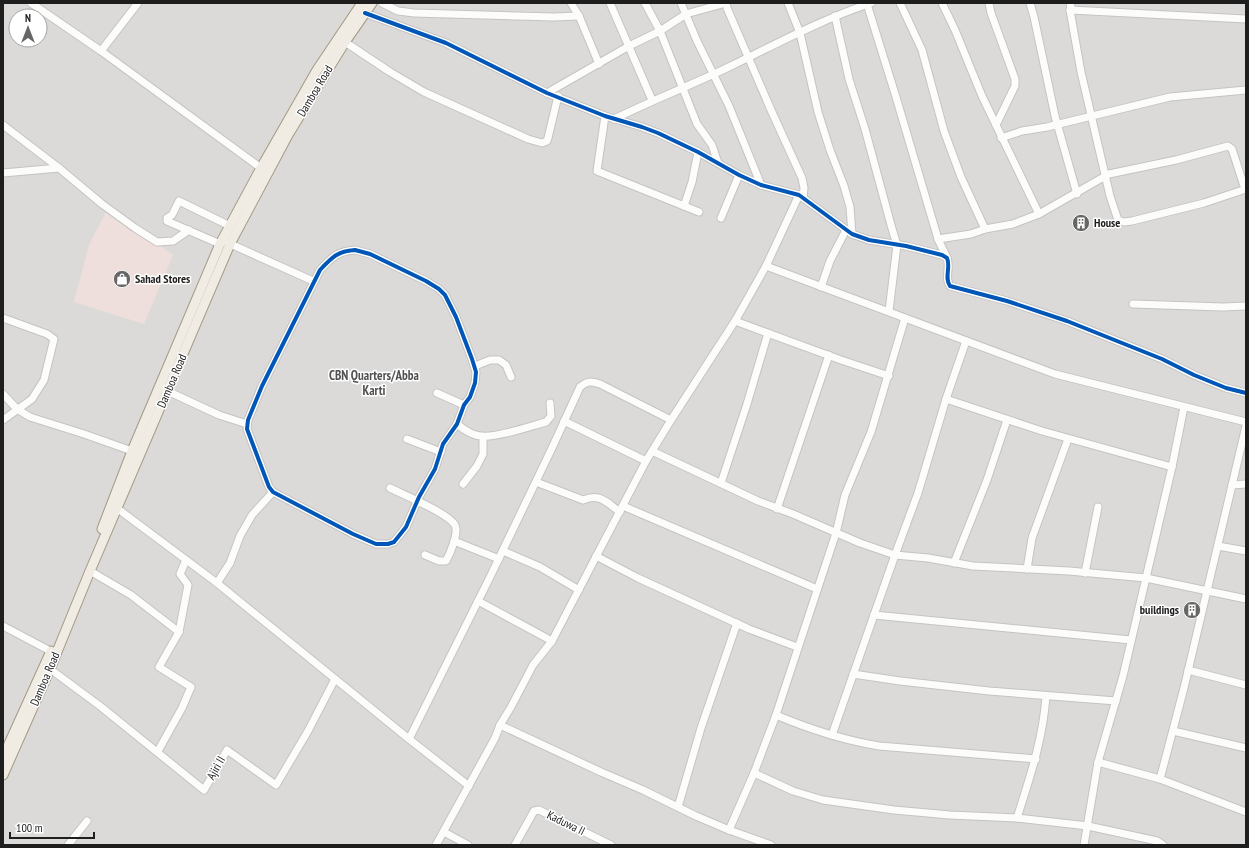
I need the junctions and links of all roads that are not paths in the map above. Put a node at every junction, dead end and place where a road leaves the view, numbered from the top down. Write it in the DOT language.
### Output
graph roads {
  1 [pos="31,3"];
  2 [pos="138,3"];
  3 [pos="362,3"];
  4 [pos="372,3"];
  5 [pos="382,3"];
  6 [pos="571,3"];
  7 [pos="610,3"];
  8 [pos="645,3"];
  9 [pos="681,3"];
  10 [pos="726,3"];
  11 [pos="788,3"];
  12 [pos="900,3"];
  13 [pos="942,3"];
  14 [pos="989,3"];
  15 [pos="1030,3"];
  16 [pos="866,4"];
  17 [pos="1070,7"];
  18 [pos="365,12"];
  19 [pos="686,14"];
  20 [pos="579,16"];
  21 [pos="835,16"];
  22 [pos="1246,19"];
  23 [pos="660,31"];
  24 [pos="800,33"];
  25 [pos="345,42"];
  26 [pos="629,46"];
  27 [pos="101,51"];
  28 [pos="748,58"];
  29 [pos="599,64"];
  30 [pos="714,74"];
  31 [pos="681,87"];
  32 [pos="1246,90"];
  33 [pos="547,93"];
  34 [pos="558,96"];
  35 [pos="652,100"];
  36 [pos="1091,115"];
  37 [pos="605,116"];
  38 [pos="614,119"];
  39 [pos="1057,123"];
  40 [pos="3,125"];
  41 [pos="996,125"];
  42 [pos="1001,138"];
  43 [pos="698,152"];
  44 [pos="718,163"];
  45 [pos="59,168"];
  46 [pos="260,168"];
  47 [pos="3,173"];
  48 [pos="739,175"];
  49 [pos="1106,176"];
  50 [pos="762,185"];
  51 [pos="1246,189"];
  52 [pos="1077,194"];
  53 [pos="801,196"];
  54 [pos="684,206"];
  55 [pos="698,212"];
  56 [pos="1039,214"];
  57 [pos="721,218"];
  58 [pos="230,226"];
  59 [pos="985,229"];
  60 [pos="189,230"];
  61 [pos="846,230"];
  62 [pos="852,234"];
  63 [pos="938,239"];
  64 [pos="224,243"];
  65 [pos="897,245"];
  66 [pos="947,258"];
  67 [pos="766,266"];
  68 [pos="313,282"];
  69 [pos="820,287"];
  70 [pos="1133,304"];
  71 [pos="1246,306"];
  72 [pos="889,311"];
  73 [pos="3,318"];
  74 [pos="905,318"];
  75 [pos="735,321"];
  76 [pos="768,333"];
  77 [pos="966,341"];
  78 [pos="829,355"];
  79 [pos="475,366"];
  80 [pos="889,376"];
  81 [pos="511,377"];
  82 [pos="163,389"];
  83 [pos="437,392"];
  84 [pos="1246,393"];
  85 [pos="3,394"];
  86 [pos="946,399"];
  87 [pos="550,402"];
  88 [pos="464,405"];
  89 [pos="1184,406"];
  90 [pos="17,409"];
  91 [pos="3,420"];
  92 [pos="671,420"];
  93 [pos="1007,420"];
  94 [pos="564,421"];
  95 [pos="1246,422"];
  96 [pos="247,424"];
  97 [pos="457,424"];
  98 [pos="1246,426"];
  99 [pos="483,436"];
  100 [pos="407,439"];
  101 [pos="1068,439"];
  102 [pos="132,451"];
  103 [pos="652,451"];
  104 [pos="441,452"];
  105 [pos="646,461"];
  106 [pos="1172,467"];
  107 [pos="536,482"];
  108 [pos="721,483"];
  109 [pos="463,484"];
  110 [pos="1246,484"];
  111 [pos="1232,485"];
  112 [pos="390,488"];
  113 [pos="273,492"];
  114 [pos="417,501"];
  115 [pos="115,507"];
  116 [pos="1098,507"];
  117 [pos="777,508"];
  118 [pos="622,509"];
  119 [pos="836,533"];
  120 [pos="454,541"];
  121 [pos="1218,546"];
  122 [pos="503,551"];
  123 [pos="1246,551"];
  124 [pos="425,554"];
  125 [pos="895,555"];
  126 [pos="596,556"];
  127 [pos="499,559"];
  128 [pos="186,560"];
  129 [pos="954,563"];
  130 [pos="1027,569"];
  131 [pos="90,571"];
  132 [pos="1085,573"];
  133 [pos="1146,578"];
  134 [pos="216,583"];
  135 [pos="817,589"];
  136 [pos="579,590"];
  137 [pos="1207,591"];
  138 [pos="1246,599"];
  139 [pos="478,601"];
  140 [pos="874,615"];
  141 [pos="737,623"];
  142 [pos="3,626"];
  143 [pos="179,632"];
  144 [pos="1131,640"];
  145 [pos="552,641"];
  146 [pos="797,647"];
  147 [pos="53,653"];
  148 [pos="47,667"];
  149 [pos="1188,670"];
  150 [pos="853,674"];
  151 [pos="335,679"];
  152 [pos="1246,685"];
  153 [pos="1046,696"];
  154 [pos="1116,701"];
  155 [pos="776,715"];
  156 [pos="500,725"];
  157 [pos="1173,731"];
  158 [pos="832,735"];
  159 [pos="409,739"];
  160 [pos="1246,748"];
  161 [pos="158,751"];
  162 [pos="3,757"];
  163 [pos="1036,759"];
  164 [pos="1098,762"];
  165 [pos="754,774"];
  166 [pos="3,775"];
  167 [pos="1160,779"];
  168 [pos="469,786"];
  169 [pos="678,807"];
  170 [pos="1246,812"];
  171 [pos="1017,818"];
  172 [pos="87,821"];
  173 [pos="1088,826"];
  174 [pos="729,830"];
  175 [pos="444,832"];
  176 [pos="68,845"];
  177 [pos="436,845"];
  178 [pos="468,845"];
  179 [pos="515,845"];
  180 [pos="611,845"];
  181 [pos="770,845"];
  182 [pos="1084,845"];
  183 [pos="1163,845"];
  1 -- 27 [label="street"];
  2 -- 27 [label="street"];
  3 -- 46 [label="main road, Damboa Road"];
  4 -- 18 [label="main road, Damboa Road"];
  5 -- 20 [label="street"];
  6 -- 20 [label="street"];
  7 -- 26 [label="street"];
  8 -- 23 [label="street"];
  9 -- 19 [label="street"];
  10 -- 19 [label="street"];
  10 -- 28 [label="street"];
  11 -- 24 [label="street"];
  12 -- 59 [label="street"];
  13 -- 41 [label="street"];
  14 -- 41 [label="street"];
  15 -- 39 [label="street"];
  16 -- 21 [label="street"];
  16 -- 63 [label="street"];
  17 -- 22 [label="street"];
  17 -- 36 [label="street"];
  18 -- 25 [label="main road, Damboa Road"];
  18 -- 33 [label="street"];
  19 -- 23 [label="street"];
  19 -- 30 [label="street"];
  20 -- 29 [label="street"];
  21 -- 24 [label="street"];
  21 -- 65 [label="street"];
  23 -- 26 [label="street"];
  23 -- 31 [label="street"];
  24 -- 28 [label="street"];
  24 -- 62 [label="street"];
  25 -- 34 [label="street"];
  25 -- 64 [label="main road, Damboa Road"];
  26 -- 29 [label="street"];
  26 -- 35 [label="street"];
  27 -- 46 [label="street"];
  28 -- 30 [label="street"];
  28 -- 53 [label="street"];
  29 -- 33 [label="street"];
  30 -- 31 [label="street"];
  30 -- 50 [label="street"];
  31 -- 35 [label="street"];
  31 -- 44 [label="street"];
  32 -- 36 [label="street"];
  33 -- 34 [label="street"];
  34 -- 37 [label="street"];
  35 -- 38 [label="street"];
  36 -- 39 [label="street"];
  36 -- 49 [label="street"];
  37 -- 38 [label="street"];
  37 -- 54 [label="street"];
  38 -- 43 [label="street"];
  39 -- 42 [label="street"];
  39 -- 52 [label="street"];
  40 -- 45 [label="street"];
  41 -- 42 [label="street"];
  42 -- 56 [label="street"];
  43 -- 44 [label="street"];
  43 -- 54 [label="street"];
  44 -- 48 [label="street"];
  45 -- 47 [label="street"];
  45 -- 60 [label="street"];
  46 -- 58 [label="main road, Damboa Road"];
  48 -- 50 [label="street"];
  48 -- 57 [label="street"];
  49 -- 51 [label="street"];
  49 -- 51 [label="street"];
  49 -- 52 [label="street"];
  50 -- 53 [label="street"];
  52 -- 56 [label="street"];
  53 -- 61 [label="street"];
  53 -- 67 [label="street"];
  54 -- 55 [label="street"];
  56 -- 59 [label="street"];
  58 -- 60 [label="street"];
  58 -- 64 [label="main road, Damboa Road"];
  59 -- 63 [label="street"];
  60 -- 64 [label="street"];
  61 -- 62 [label="street"];
  61 -- 69 [label="street"];
  62 -- 65 [label="street"];
  63 -- 66 [label="street"];
  64 -- 68 [label="street"];
  64 -- 82 [label="main road, Damboa Road"];
  65 -- 66 [label="street"];
  65 -- 72 [label="street"];
  66 -- 84 [label="street"];
  67 -- 69 [label="street"];
  67 -- 75 [label="street"];
  68 -- 79 [label="street"];
  68 -- 96 [label="street"];
  69 -- 72 [label="street"];
  70 -- 71 [label="street"];
  72 -- 74 [label="street"];
  73 -- 90 [label="street"];
  74 -- 77 [label="street"];
  74 -- 80 [label="street"];
  75 -- 76 [label="street"];
  75 -- 92 [label="street"];
  76 -- 78 [label="street"];
  76 -- 108 [label="street"];
  77 -- 86 [label="street"];
  77 -- 89 [label="street"];
  78 -- 80 [label="street"];
  78 -- 117 [label="street"];
  79 -- 81 [label="street"];
  79 -- 88 [label="street"];
  80 -- 119 [label="street"];
  82 -- 96 [label="street"];
  82 -- 102 [label="main road, Damboa Road"];
  82 -- 115 [label="main road, Damboa Road"];
  83 -- 88 [label="street"];
  85 -- 90 [label="street"];
  86 -- 93 [label="street"];
  86 -- 125 [label="street"];
  87 -- 99 [label="street"];
  88 -- 97 [label="street"];
  89 -- 95 [label="street"];
  89 -- 106 [label="street"];
  90 -- 91 [label="street"];
  90 -- 102 [label="street"];
  92 -- 94 [label="street"];
  92 -- 103 [label="street"];
  93 -- 101 [label="street"];
  93 -- 129 [label="street"];
  94 -- 105 [label="street"];
  94 -- 107 [label="street"];
  96 -- 113 [label="street"];
  97 -- 99 [label="street"];
  97 -- 104 [label="street"];
  98 -- 111 [label="street"];
  99 -- 109 [label="street"];
  100 -- 104 [label="street"];
  101 -- 106 [label="street"];
  101 -- 130 [label="street"];
  102 -- 115 [label="main road, Damboa Road"];
  103 -- 105 [label="street"];
  103 -- 108 [label="street"];
  104 -- 114 [label="street"];
  105 -- 118 [label="street"];
  106 -- 133 [label="street"];
  107 -- 118 [label="street"];
  107 -- 122 [label="street"];
  108 -- 117 [label="street"];
  110 -- 111 [label="street"];
  111 -- 121 [label="street"];
  112 -- 114 [label="street"];
  113 -- 114 [label="street"];
  113 -- 134 [label="street"];
  114 -- 120 [label="street"];
  115 -- 128 [label="street"];
  115 -- 131 [label="main road, Damboa Road"];
  115 -- 147 [label="main road, Damboa Road"];
  116 -- 132 [label="street"];
  117 -- 119 [label="street"];
  118 -- 126 [label="street"];
  118 -- 135 [label="street"];
  119 -- 125 [label="street"];
  119 -- 135 [label="street"];
  120 -- 124 [label="street"];
  120 -- 127 [label="street"];
  121 -- 123 [label="street"];
  121 -- 137 [label="street"];
  122 -- 127 [label="street"];
  122 -- 136 [label="street"];
  125 -- 129 [label="street"];
  125 -- 140 [label="street"];
  126 -- 136 [label="street"];
  126 -- 141 [label="street"];
  127 -- 139 [label="street"];
  128 -- 134 [label="street"];
  128 -- 143 [label="street"];
  129 -- 130 [label="street"];
  130 -- 132 [label="street"];
  131 -- 143 [label="street"];
  131 -- 147 [label="main road, Damboa Road"];
  132 -- 133 [label="street"];
  133 -- 137 [label="street"];
  133 -- 144 [label="street"];
  134 -- 151 [label="street"];
  135 -- 146 [label="street"];
  136 -- 145 [label="street"];
  137 -- 138 [label="street"];
  137 -- 149 [label="street"];
  139 -- 145 [label="street"];
  139 -- 159 [label="street"];
  140 -- 144 [label="street"];
  140 -- 150 [label="street"];
  141 -- 146 [label="street"];
  141 -- 169 [label="street"];
  142 -- 147 [label="street"];
  143 -- 161 [label="street"];
  144 -- 154 [label="street"];
  145 -- 156 [label="street"];
  146 -- 155 [label="street"];
  147 -- 148 [label="main road, Damboa Road"];
  148 -- 161 [label="street, Ajiri II"];
  148 -- 162 [label="main road, Damboa Road"];
  148 -- 166 [label="main road, Damboa Road"];
  149 -- 152 [label="street"];
  149 -- 157 [label="street"];
  150 -- 153 [label="street"];
  150 -- 158 [label="street"];
  151 -- 159 [label="street"];
  151 -- 161 [label="street, Ajiri II"];
  153 -- 154 [label="street"];
  153 -- 163 [label="street"];
  154 -- 164 [label="street"];
  155 -- 158 [label="street"];
  155 -- 165 [label="street"];
  156 -- 168 [label="street"];
  156 -- 169 [label="street"];
  157 -- 160 [label="street"];
  157 -- 167 [label="street"];
  158 -- 163 [label="street"];
  159 -- 168 [label="street"];
  163 -- 171 [label="street"];
  164 -- 167 [label="street"];
  164 -- 173 [label="street"];
  165 -- 171 [label="street"];
  165 -- 174 [label="street"];
  167 -- 170 [label="street"];
  168 -- 175 [label="street"];
  169 -- 174 [label="street"];
  171 -- 173 [label="street"];
  172 -- 176 [label="street"];
  173 -- 182 [label="street"];
  173 -- 183 [label="street"];
  174 -- 181 [label="street"];
  175 -- 177 [label="street"];
  175 -- 178 [label="street"];
  179 -- 180 [label="street, Kaduwa II"];
}
